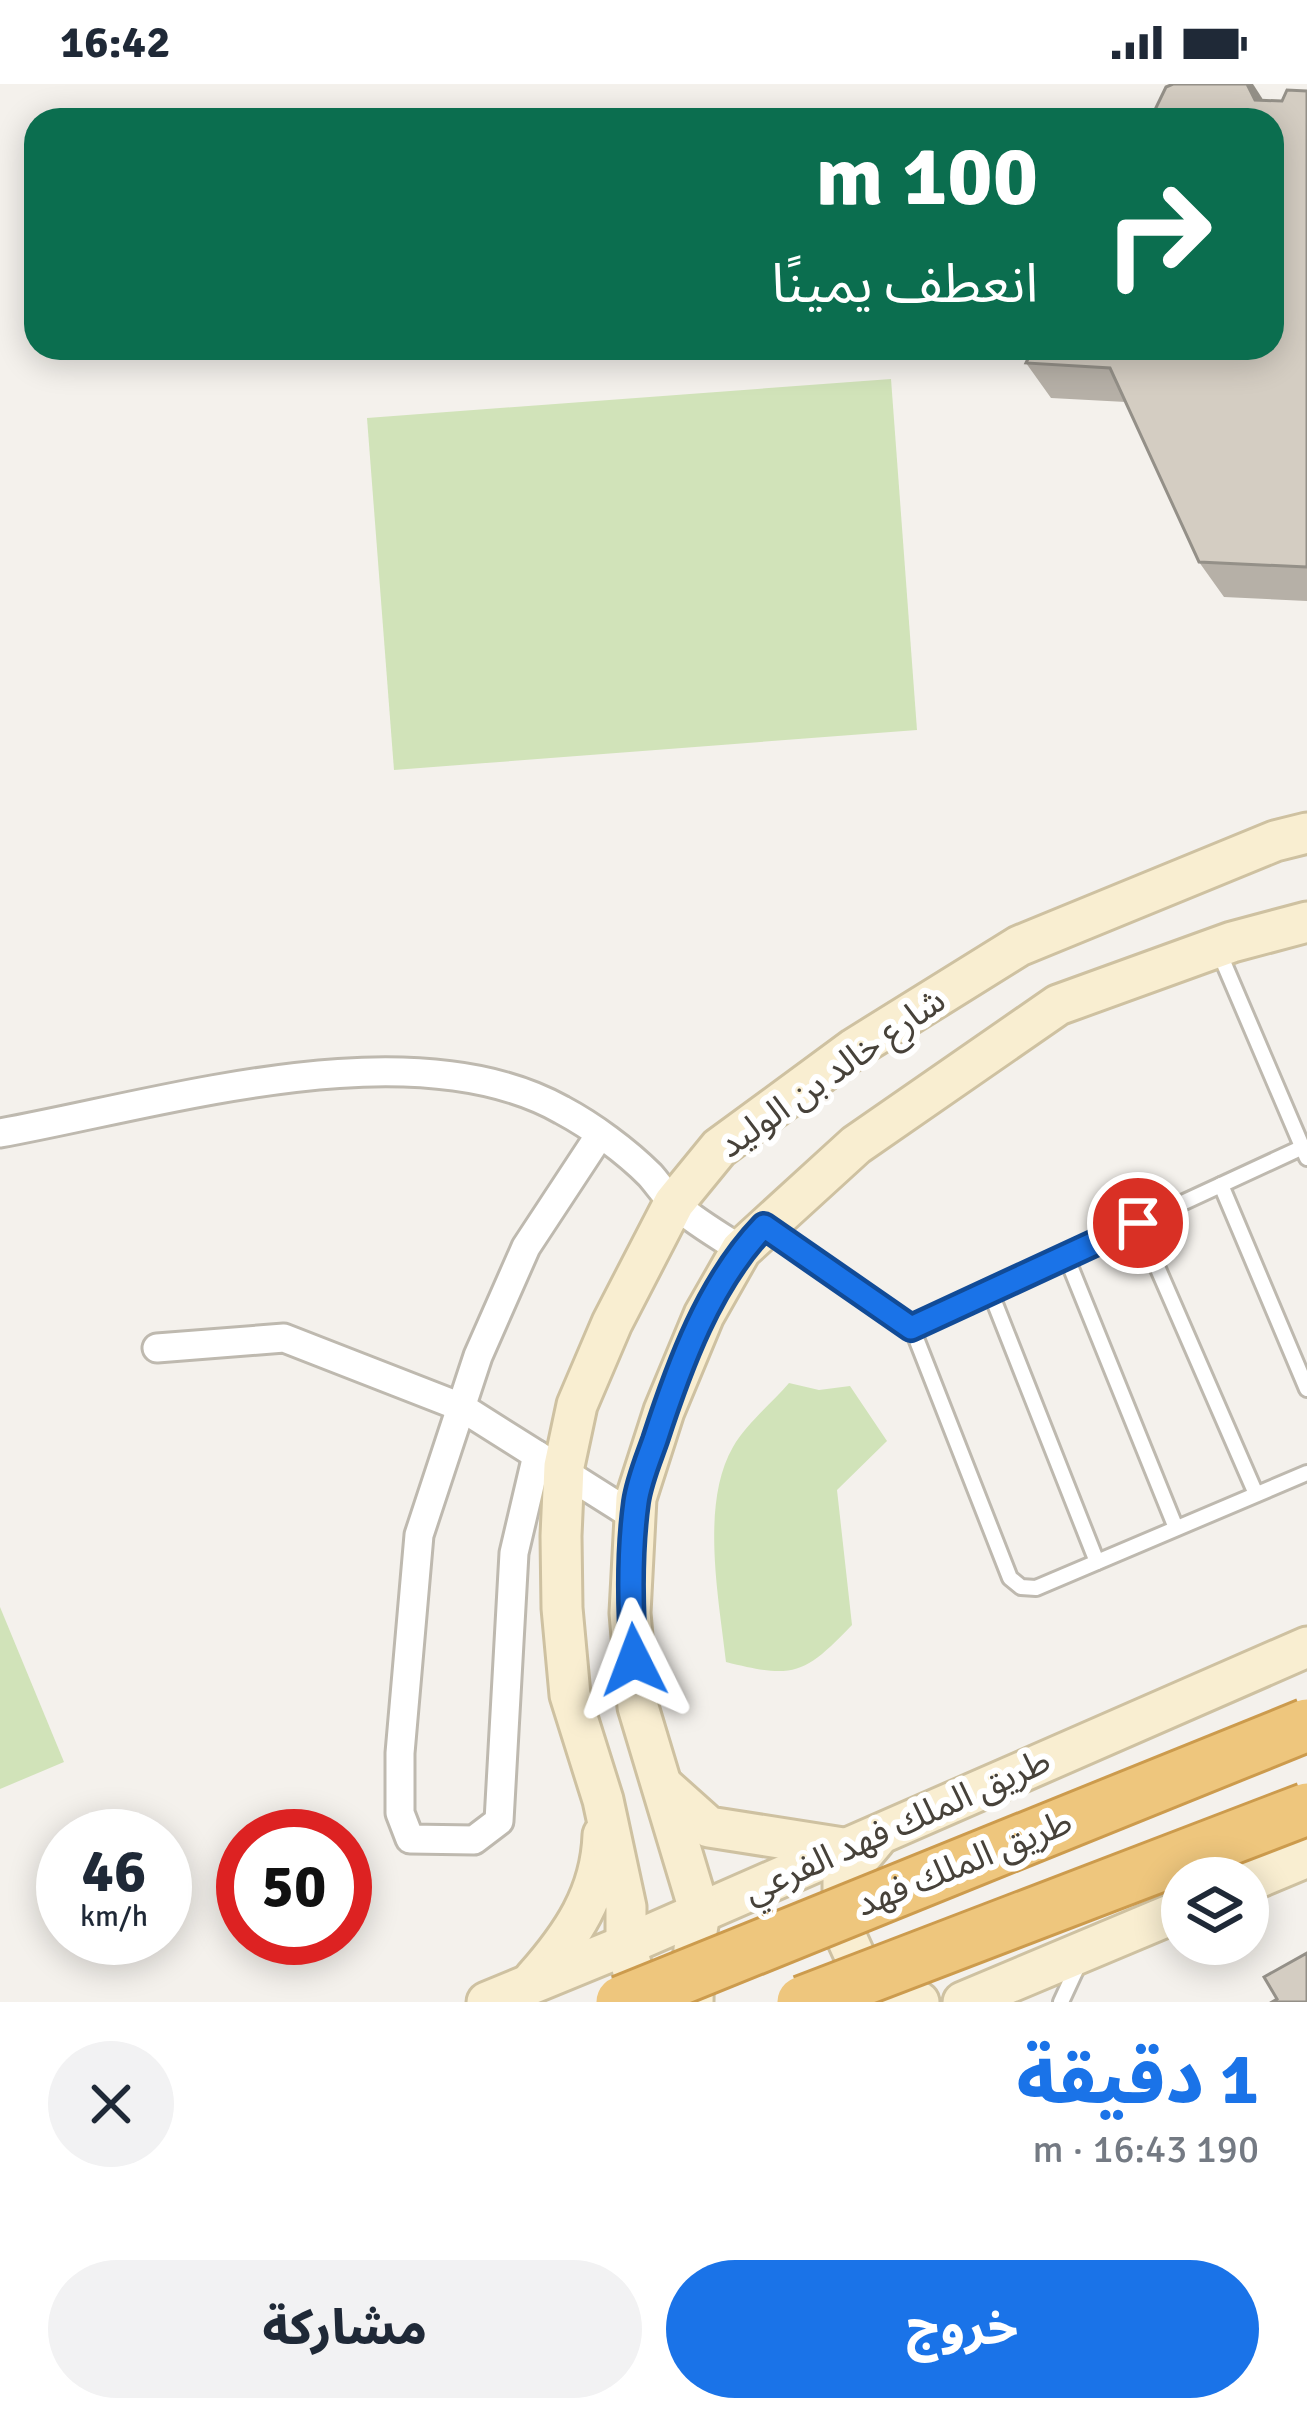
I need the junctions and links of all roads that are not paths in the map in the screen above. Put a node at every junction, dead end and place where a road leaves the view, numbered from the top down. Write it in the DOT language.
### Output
graph roads {
  1 [pos="1307,832"];
  2 [pos="1307,922"];
  3 [pos="1217,947"];
  4 [pos="0,1133"];
  5 [pos="599,1136"];
  6 [pos="1305,1152"];
  7 [pos="1221,1185"];
  8 [pos="674,1203"];
  9 [pos="1138,1223"];
  10 [pos="752,1238"];
  11 [pos="1066,1256"];
  12 [pos="990,1292"];
  13 [pos="911,1328"];
  14 [pos="158,1348"];
  15 [pos="1307,1389"];
  16 [pos="461,1407"];
  17 [pos="550,1463"];
  18 [pos="1307,1473"];
  19 [pos="1256,1494"];
  20 [pos="635,1517"];
  21 [pos="1176,1528"];
  22 [pos="1097,1562"];
  23 [pos="1307,1647"];
  24 [pos="1307,1725"];
  25 [pos="658,1782"];
  26 [pos="604,1800"];
  27 [pos="1307,1809"];
  28 [pos="883,1831"];
  29 [pos="843,1848"];
  30 [pos="1307,1857"];
  31 [pos="1269,1873"];
  32 [pos="700,1913"];
  33 [pos="1161,1919"];
  34 [pos="626,1945"];
  35 [pos="1084,1953"];
  36 [pos="531,1983"];
  37 [pos="487,2002"];
  38 [pos="622,2002"];
  39 [pos="641,2002"];
  40 [pos="693,2002"];
  41 [pos="803,2002"];
  42 [pos="919,2002"];
  43 [pos="962,2002"];
  44 [pos="1061,2002"];
  1 -- 8 [label="main road, شارع خالد بن الوليد"];
  2 -- 3 [label="main road"];
  3 -- 6 [label="lane"];
  3 -- 10 [label="main road"];
  4 -- 5 [label="street"];
  5 -- 8 [label="street"];
  5 -- 16 [label="street"];
  6 -- 7 [label="lane"];
  7 -- 9 [label="lane"];
  7 -- 15 [label="lane"];
  8 -- 10 [label="street"];
  8 -- 17 [label="main road, شارع خالد بن الوليد"];
  9 -- 11 [label="lane"];
  9 -- 19 [label="lane"];
  10 -- 13 [label="lane"];
  10 -- 20 [label="main road"];
  11 -- 12 [label="lane"];
  11 -- 21 [label="lane"];
  12 -- 13 [label="lane"];
  12 -- 22 [label="lane"];
  13 -- 22 [label="lane"];
  14 -- 16 [label="street"];
  16 -- 17 [label="street"];
  16 -- 17 [label="street"];
  17 -- 20 [label="street"];
  17 -- 26 [label="main road, شارع خالد بن الوليد"];
  18 -- 19 [label="lane"];
  19 -- 21 [label="lane"];
  20 -- 25 [label="main road"];
  21 -- 22 [label="lane"];
  23 -- 28 [label="main road, طريق الملك فهد الفرعي"];
  24 -- 38 [label="highway, طريق الملك فهد, bridge"];
  25 -- 29 [label="main road"];
  25 -- 32 [label="main road"];
  26 -- 34 [label="main road, شارع خالد بن الوليد"];
  26 -- 36 [label="main road"];
  27 -- 41 [label="highway, طريق الملك فهد, bridge"];
  28 -- 29 [label="main road, طريق الملك فهد الفرعي"];
  28 -- 42 [label="main road"];
  29 -- 32 [label="main road, طريق الملك فهد الفرعي"];
  30 -- 31 [label="main road"];
  32 -- 34 [label="main road, طريق الملك فهد الفرعي"];
  32 -- 40 [label="main road"];
  33 -- 35 [label="main road"];
  34 -- 36 [label="main road, طريق الملك فهد الفرعي"];
  34 -- 39 [label="main road, شارع خالد بن الوليد"];
  35 -- 43 [label="main road"];
  35 -- 44 [label="lane"];
  36 -- 37 [label="main road, طريق الملك فهد الفرعي"];
}
